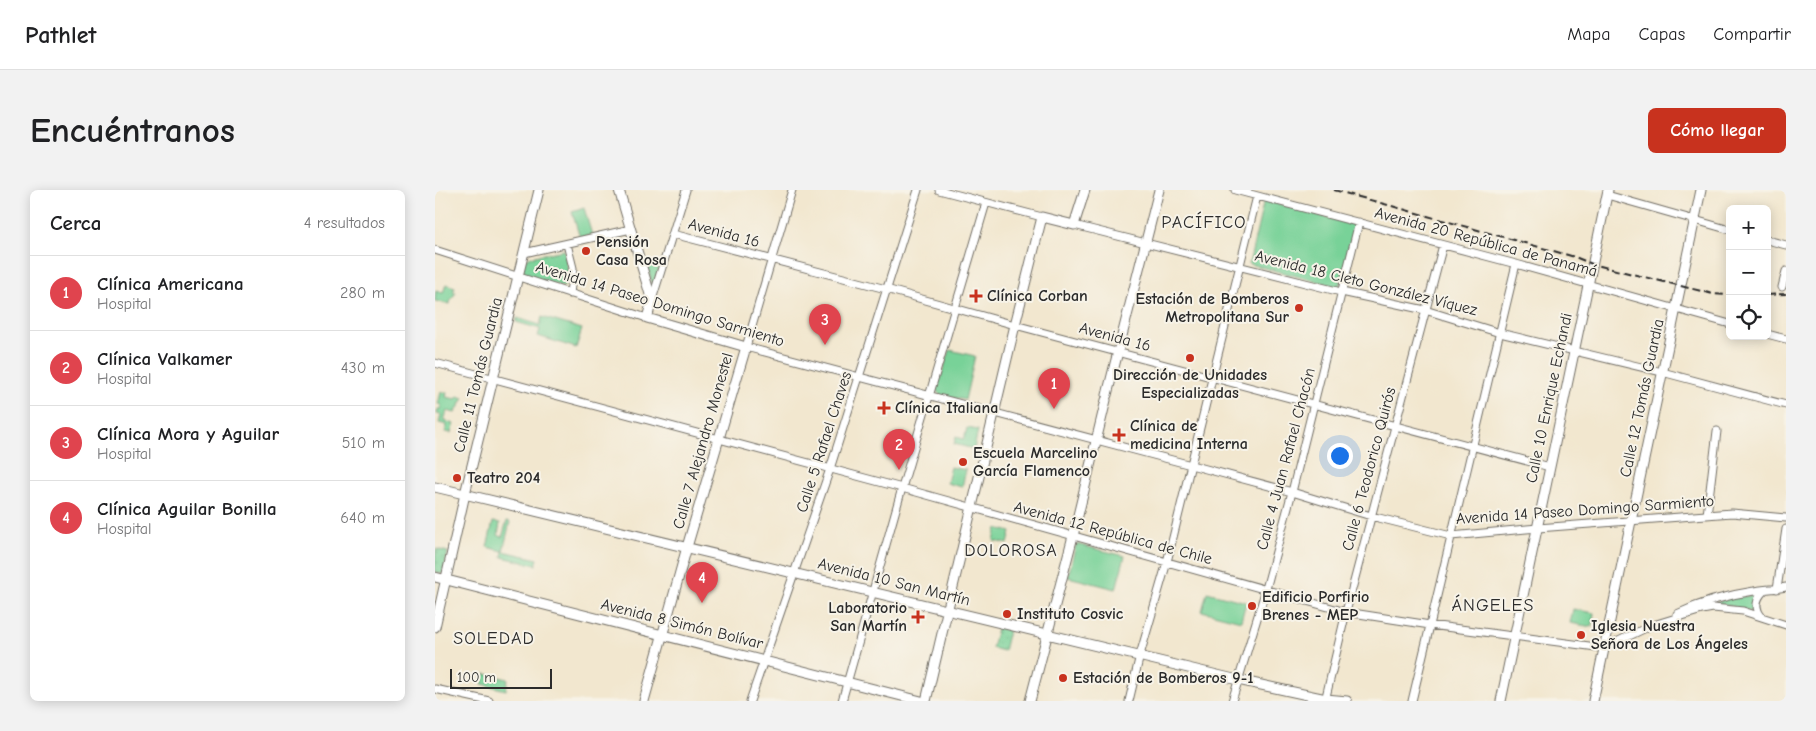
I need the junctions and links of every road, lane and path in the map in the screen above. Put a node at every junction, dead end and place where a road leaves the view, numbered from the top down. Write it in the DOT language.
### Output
graph roads {
  1 [pos="539,190"];
  2 [pos="619,190"];
  3 [pos="686,190"];
  4 [pos="792,190"];
  5 [pos="919,190"];
  6 [pos="939,190"];
  7 [pos="1085,190"];
  8 [pos="1159,190"];
  9 [pos="1235,190"];
  10 [pos="1701,190"];
  11 [pos="1607,193"];
  12 [pos="1257,196"];
  13 [pos="986,203"];
  14 [pos="1042,217"];
  15 [pos="1694,221"];
  16 [pos="1359,222"];
  17 [pos="1074,225"];
  18 [pos="631,229"];
  19 [pos="1726,229"];
  20 [pos="673,234"];
  21 [pos="1771,241"];
  22 [pos="1145,243"];
  23 [pos="567,244"];
  24 [pos="1443,245"];
  25 [pos="1786,245"];
  26 [pos="435,250"];
  27 [pos="524,253"];
  28 [pos="772,260"];
  29 [pos="1516,264"];
  30 [pos="1241,266"];
  31 [pos="1786,271"];
  32 [pos="518,277"];
  33 [pos="1589,284"];
  34 [pos="1782,287"];
  35 [pos="886,289"];
  36 [pos="1343,292"];
  37 [pos="570,294"];
  38 [pos="652,301"];
  39 [pos="956,308"];
  40 [pos="1677,309"];
  41 [pos="1425,310"];
  42 [pos="647,318"];
  43 [pos="1726,323"];
  44 [pos="1015,325"];
  45 [pos="1500,333"];
  46 [pos="1771,335"];
  47 [pos="1786,340"];
  48 [pos="746,347"];
  49 [pos="1117,352"];
  50 [pos="1575,352"];
  51 [pos="435,363"];
  52 [pos="1662,372"];
  53 [pos="1213,377"];
  54 [pos="493,378"];
  55 [pos="860,378"];
  56 [pos="930,396"];
  57 [pos="1786,404"];
  58 [pos="1315,405"];
  59 [pos="995,412"];
  60 [pos="1395,426"];
  61 [pos="1717,431"];
  62 [pos="720,439"];
  63 [pos="1096,440"];
  64 [pos="1473,447"];
  65 [pos="1191,465"];
  66 [pos="1550,467"];
  67 [pos="830,469"];
  68 [pos="435,486"];
  69 [pos="902,488"];
  70 [pos="1292,492"];
  71 [pos="465,494"];
  72 [pos="972,508"];
  73 [pos="1707,515"];
  74 [pos="1371,516"];
  75 [pos="1786,518"];
  76 [pos="1631,521"];
  77 [pos="1538,528"];
  78 [pos="1786,530"];
  79 [pos="1073,536"];
  80 [pos="1451,536"];
  81 [pos="687,547"];
  82 [pos="1167,562"];
  83 [pos="793,572"];
  84 [pos="435,577"];
  85 [pos="446,580"];
  86 [pos="1786,587"];
  87 [pos="1266,589"];
  88 [pos="1777,589"];
  89 [pos="1765,590"];
  90 [pos="872,592"];
  91 [pos="949,610"];
  92 [pos="1346,612"];
  93 [pos="1762,617"];
  94 [pos="1430,625"];
  95 [pos="1786,625"];
  96 [pos="435,626"];
  97 [pos="1650,626"];
  98 [pos="663,634"];
  99 [pos="1048,634"];
  100 [pos="1515,636"];
  101 [pos="1604,648"];
  102 [pos="1140,655"];
  103 [pos="764,661"];
  104 [pos="1238,680"];
  105 [pos="847,683"];
  106 [pos="435,688"];
  107 [pos="1325,700"];
  108 [pos="489,701"];
  109 [pos="644,701"];
  110 [pos="751,701"];
  111 [pos="842,701"];
  112 [pos="921,701"];
  113 [pos="927,701"];
  114 [pos="1029,701"];
  115 [pos="1129,701"];
  116 [pos="1232,701"];
  117 [pos="1347,701"];
  118 [pos="1412,701"];
  119 [pos="1501,701"];
  120 [pos="1593,701"];
  1 -- 27 [label="street, Calle 11 Tomás Guardia"];
  2 -- 18 [label="street"];
  3 -- 20 [label="street"];
  4 -- 28 [label="street, Calle 7 Alejandro Monestel"];
  5 -- 35 [label="street, Calle 5 Rafael Chaves"];
  6 -- 13 [label="street, Avenida 18 Cleto González Víquez"];
  7 -- 17 [label="street"];
  8 -- 22 [label="street"];
  9 -- 12 [label="street, Avenida 20 República de Panamá"];
  10 -- 15 [label="street, Calle 12 Tomás Guardia"];
  11 -- 15 [label="street"];
  11 -- 33 [label="street, Calle 10 Enrique Echandi"];
  12 -- 16 [label="street, Avenida 20 República de Panamá"];
  12 -- 30 [label="street"];
  13 -- 14 [label="street, Avenida 18 Cleto González Víquez"];
  13 -- 39 [label="street"];
  14 -- 17 [label="street, Avenida 18 Cleto González Víquez"];
  14 -- 44 [label="street"];
  15 -- 19 [label="street"];
  15 -- 40 [label="street, Calle 12 Tomás Guardia"];
  16 -- 24 [label="street, Avenida 20 República de Panamá"];
  16 -- 36 [label="street, Calle 4 Juan Rafael Chacón"];
  17 -- 22 [label="street, Avenida 18 Cleto González Víquez"];
  18 -- 23 [label="street"];
  18 -- 38 [label="street"];
  20 -- 28 [label="street, Avenida 16"];
  20 -- 38 [label="street"];
  21 -- 25 [label="street"];
  22 -- 30 [label="street, Avenida 18 Cleto González Víquez"];
  22 -- 49 [label="street"];
  23 -- 27 [label="street"];
  23 -- 37 [label="street"];
  24 -- 29 [label="street, Avenida 20 República de Panamá"];
  24 -- 41 [label="street, Calle 6 Teodorico Quirós"];
  26 -- 32 [label="street, Avenida 14 Paseo Domingo Sarmiento"];
  27 -- 32 [label="street, Calle 11 Tomás Guardia"];
  28 -- 35 [label="street, Avenida 16"];
  28 -- 48 [label="street, Calle 7 Alejandro Monestel"];
  29 -- 33 [label="street, Avenida 20 República de Panamá"];
  29 -- 45 [label="street"];
  30 -- 36 [label="street, Avenida 18 Cleto González Víquez"];
  30 -- 53 [label="street"];
  31 -- 34 [label="street"];
  32 -- 37 [label="street, Avenida 14 Paseo Domingo Sarmiento"];
  32 -- 54 [label="street, Calle 11 Tomás Guardia"];
  33 -- 40 [label="street, Avenida 20 República de Panamá"];
  33 -- 50 [label="street, Calle 10 Enrique Echandi"];
  35 -- 39 [label="street, Avenida 16"];
  35 -- 55 [label="street, Calle 5 Rafael Chaves"];
  36 -- 41 [label="street, Avenida 18 Cleto González Víquez"];
  36 -- 58 [label="street, Calle 4 Juan Rafael Chacón"];
  37 -- 42 [label="street, Avenida 14 Paseo Domingo Sarmiento"];
  38 -- 42 [label="street"];
  39 -- 44 [label="street, Avenida 16"];
  39 -- 56 [label="street"];
  40 -- 43 [label="street, Avenida 20 República de Panamá"];
  40 -- 52 [label="street, Calle 12 Tomás Guardia"];
  41 -- 45 [label="street, Avenida 18 Cleto González Víquez"];
  41 -- 60 [label="street, Calle 6 Teodorico Quirós"];
  42 -- 48 [label="street, Avenida 14 Paseo Domingo Sarmiento"];
  44 -- 49 [label="street, Avenida 16"];
  44 -- 59 [label="street"];
  45 -- 50 [label="street, Avenida 18 Cleto González Víquez"];
  45 -- 64 [label="street"];
  46 -- 47 [label="street"];
  48 -- 55 [label="street, Avenida 14 Paseo Domingo Sarmiento"];
  48 -- 62 [label="street, Calle 7 Alejandro Monestel"];
  49 -- 53 [label="street, Avenida 16"];
  49 -- 63 [label="street"];
  50 -- 52 [label="street, Avenida 18 Cleto González Víquez"];
  50 -- 66 [label="street, Calle 10 Enrique Echandi"];
  51 -- 54 [label="street, Avenida 12 República de Chile"];
  52 -- 57 [label="street, Avenida 18 Cleto González Víquez"];
  52 -- 76 [label="street, Calle 12 Tomás Guardia"];
  53 -- 58 [label="street, Avenida 16"];
  53 -- 65 [label="street"];
  54 -- 62 [label="street, Avenida 12 República de Chile"];
  54 -- 71 [label="street, Calle 11 Tomás Guardia"];
  55 -- 56 [label="street, Avenida 14 Paseo Domingo Sarmiento"];
  55 -- 67 [label="street, Calle 5 Rafael Chaves"];
  56 -- 59 [label="street, Avenida 14 Paseo Domingo Sarmiento"];
  56 -- 69 [label="street"];
  58 -- 60 [label="street, Avenida 16"];
  58 -- 70 [label="street, Calle 4 Juan Rafael Chacón"];
  59 -- 63 [label="street, Avenida 14 Paseo Domingo Sarmiento"];
  59 -- 72 [label="street"];
  60 -- 64 [label="street, Avenida 16"];
  60 -- 74 [label="street, Calle 6 Teodorico Quirós"];
  61 -- 73 [label="street"];
  62 -- 67 [label="street, Avenida 12 República de Chile"];
  62 -- 81 [label="street, Calle 7 Alejandro Monestel"];
  63 -- 65 [label="street, Avenida 14 Paseo Domingo Sarmiento"];
  63 -- 79 [label="street"];
  64 -- 66 [label="street, Avenida 16"];
  64 -- 80 [label="street"];
  65 -- 70 [label="street, Avenida 14 Paseo Domingo Sarmiento"];
  65 -- 82 [label="street"];
  66 -- 77 [label="street, Calle 10 Enrique Echandi"];
  67 -- 69 [label="street, Avenida 12 República de Chile"];
  67 -- 83 [label="street, Calle 5 Rafael Chaves"];
  68 -- 71 [label="street, Avenida 10 San Martín"];
  69 -- 72 [label="street, Avenida 12 República de Chile"];
  69 -- 90 [label="street"];
  70 -- 74 [label="street, Avenida 14 Paseo Domingo Sarmiento"];
  70 -- 87 [label="street, Calle 4 Juan Rafael Chacón"];
  71 -- 81 [label="street, Avenida 10 San Martín"];
  71 -- 85 [label="street, Calle 11 Tomás Guardia"];
  72 -- 79 [label="street, Avenida 12 República de Chile"];
  72 -- 91 [label="street"];
  73 -- 75 [label="street, Avenida 14 Paseo Domingo Sarmiento"];
  73 -- 76 [label="street, Avenida 14 Paseo Domingo Sarmiento"];
  74 -- 80 [label="street, Avenida 14 Paseo Domingo Sarmiento"];
  74 -- 92 [label="street, Calle 6 Teodorico Quirós"];
  76 -- 77 [label="street, Avenida 14 Paseo Domingo Sarmiento"];
  76 -- 101 [label="street, Calle 12 Tomás Guardia"];
  77 -- 80 [label="street, Avenida 14 Paseo Domingo Sarmiento"];
  77 -- 100 [label="street, Calle 10 Enrique Echandi"];
  78 -- 88 [label="street"];
  79 -- 82 [label="street, Avenida 12 República de Chile"];
  79 -- 99 [label="street"];
  80 -- 94 [label="street"];
  81 -- 83 [label="street, Avenida 10 San Martín"];
  81 -- 98 [label="street, Calle 7 Alejandro Monestel"];
  82 -- 87 [label="street, Avenida 12 República de Chile"];
  82 -- 102 [label="street"];
  83 -- 90 [label="street, Avenida 10 San Martín"];
  83 -- 103 [label="street, Calle 5 Rafael Chaves"];
  84 -- 85 [label="street, Avenida 8 Simón Bolívar"];
  85 -- 96 [label="street, Calle 11 Tomás Guardia"];
  85 -- 98 [label="street, Avenida 8 Simón Bolívar"];
  86 -- 88 [label="street"];
  87 -- 92 [label="street, Avenida 12 República de Chile"];
  87 -- 104 [label="street, Calle 4 Juan Rafael Chacón"];
  88 -- 89 [label="street"];
  89 -- 93 [label="street"];
  89 -- 97 [label="street"];
  90 -- 91 [label="street, Avenida 10 San Martín"];
  90 -- 105 [label="street"];
  91 -- 99 [label="street, Avenida 10 San Martín"];
  91 -- 113 [label="street"];
  92 -- 94 [label="street, Avenida 12 República de Chile"];
  92 -- 107 [label="street, Calle 6 Teodorico Quirós"];
  93 -- 95 [label="street"];
  93 -- 97 [label="street"];
  94 -- 100 [label="street, Avenida 12 República de Chile"];
  94 -- 118 [label="street"];
  97 -- 101 [label="street"];
  98 -- 103 [label="street, Avenida 8 Simón Bolívar"];
  98 -- 109 [label="street, Calle 7 Alejandro Monestel"];
  99 -- 102 [label="street, Avenida 10 San Martín"];
  99 -- 114 [label="street"];
  100 -- 101 [label="street, Avenida 12 República de Chile"];
  100 -- 119 [label="street, Calle 10 Enrique Echandi"];
  101 -- 120 [label="street, Calle 12 Tomás Guardia"];
  102 -- 104 [label="street, Avenida 10 San Martín"];
  102 -- 115 [label="street"];
  103 -- 105 [label="street, Avenida 8 Simón Bolívar"];
  103 -- 110 [label="street, Calle 5 Rafael Chaves"];
  104 -- 107 [label="street, Avenida 10 San Martín"];
  104 -- 116 [label="street, Calle 4 Juan Rafael Chacón"];
  105 -- 111 [label="street"];
  105 -- 112 [label="street, Avenida 8 Simón Bolívar"];
  106 -- 108 [label="street"];
  107 -- 117 [label="street, Avenida 10 San Martín"];
}
